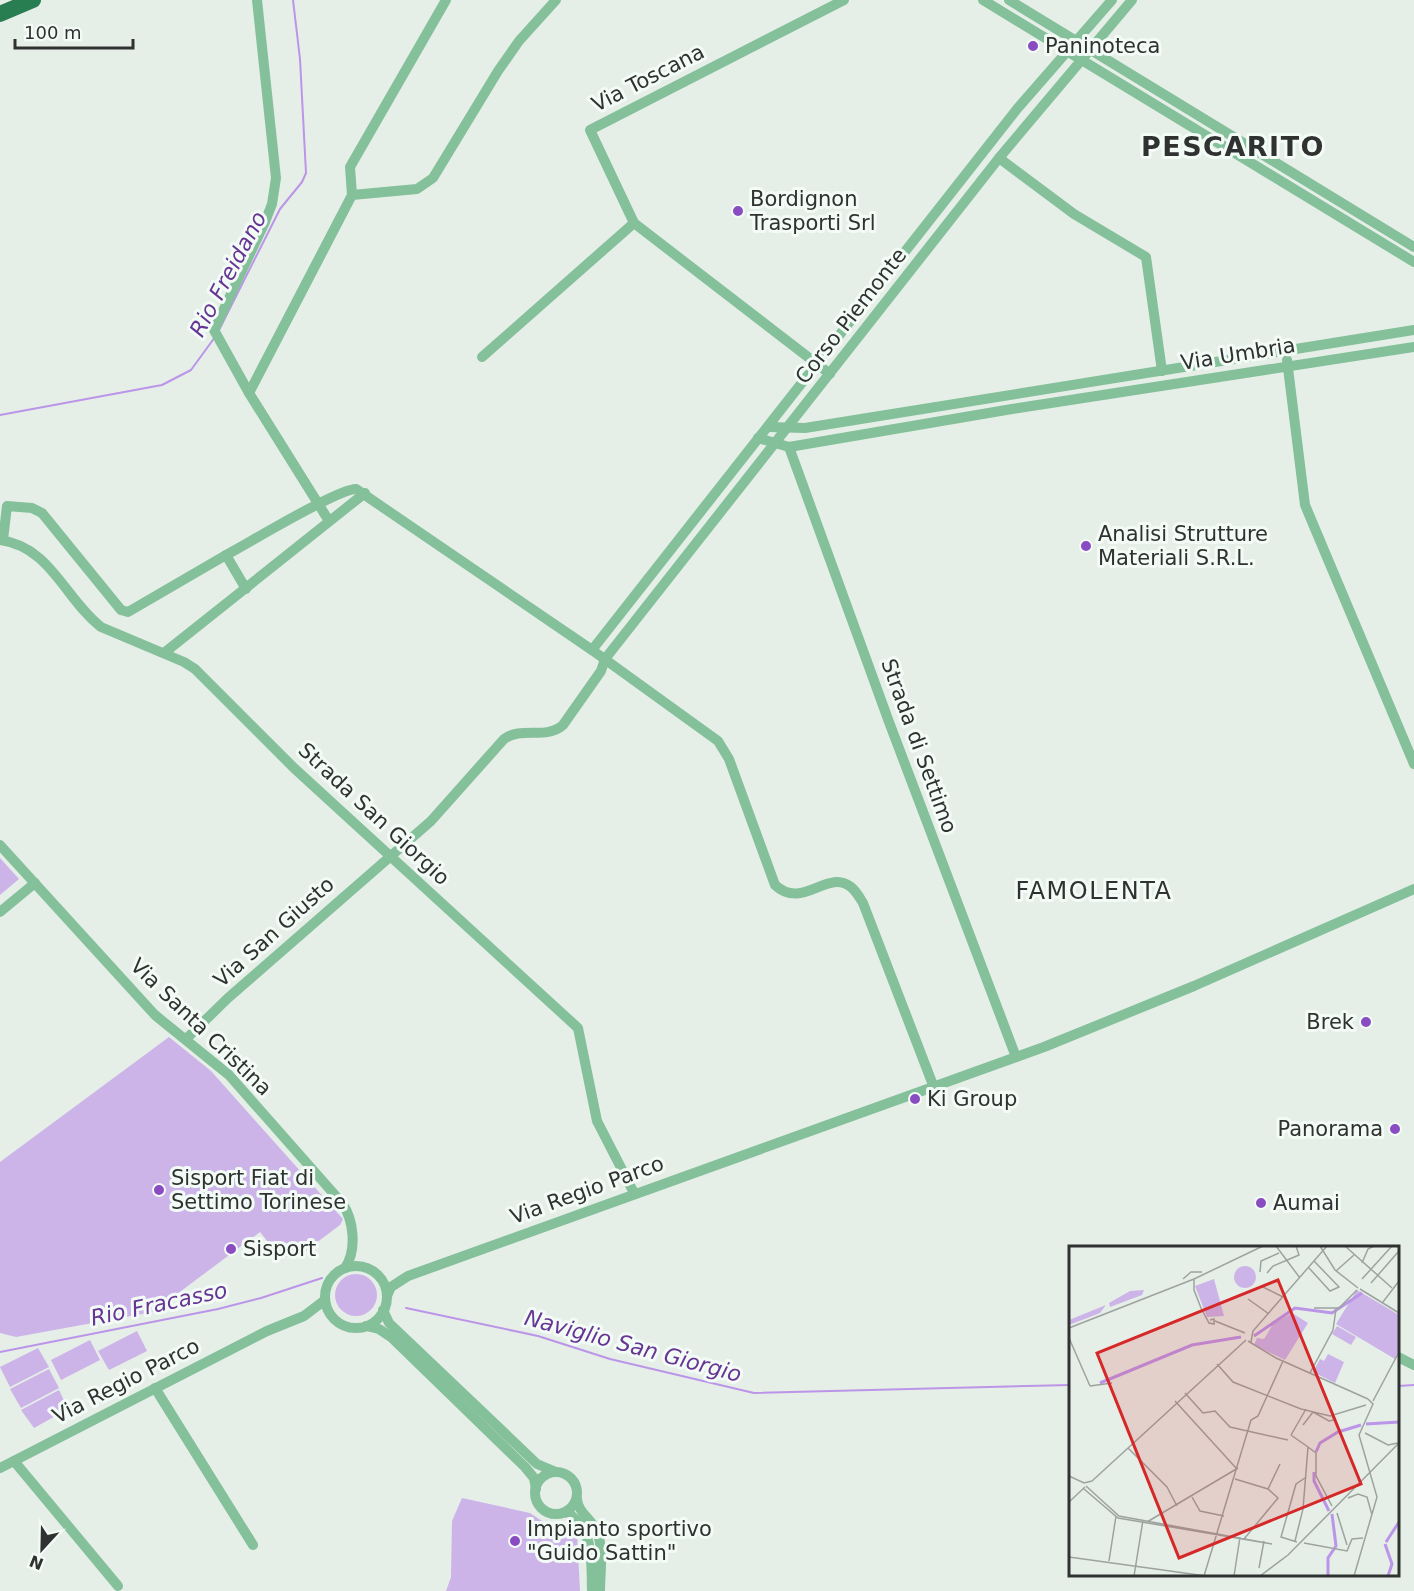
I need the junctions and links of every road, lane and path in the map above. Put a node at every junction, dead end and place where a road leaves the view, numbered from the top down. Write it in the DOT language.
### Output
graph roads {
  1 [pos="8,0"];
  2 [pos="33,0"];
  3 [pos="257,0"];
  4 [pos="446,0"];
  5 [pos="556,0"];
  6 [pos="844,0"];
  7 [pos="983,0"];
  8 [pos="1009,0"];
  9 [pos="1112,0"];
  10 [pos="1132,0"];
  11 [pos="0,3"];
  12 [pos="0,14"];
  13 [pos="1076,40"];
  14 [pos="1090,49"];
  15 [pos="1067,51"];
  16 [pos="1082,60"];
  17 [pos="1253,149"];
  18 [pos="999,158"];
  19 [pos="1246,160"];
  20 [pos="973,165"];
  21 [pos="986,174"];
  22 [pos="352,195"];
  23 [pos="939,207"];
  24 [pos="953,217"];
  25 [pos="634,223"];
  26 [pos="1414,247"];
  27 [pos="1414,262"];
  28 [pos="1414,330"];
  29 [pos="1386,335"];
  30 [pos="1414,347"];
  31 [pos="1286,351"];
  32 [pos="1390,351"];
  33 [pos="482,357"];
  34 [pos="817,364"];
  35 [pos="1288,366"];
  36 [pos="1162,371"];
  37 [pos="830,374"];
  38 [pos="1091,382"];
  39 [pos="249,393"];
  40 [pos="1010,395"];
  41 [pos="1093,396"];
  42 [pos="1012,409"];
  43 [pos="884,415"];
  44 [pos="768,427"];
  45 [pos="787,429"];
  46 [pos="888,430"];
  47 [pos="758,438"];
  48 [pos="775,444"];
  49 [pos="789,447"];
  50 [pos="364,493"];
  51 [pos="319,504"];
  52 [pos="329,521"];
  53 [pos="2,540"];
  54 [pos="226,555"];
  55 [pos="646,582"];
  56 [pos="246,589"];
  57 [pos="659,592"];
  58 [pos="592,650"];
  59 [pos="164,653"];
  60 [pos="605,660"];
  61 [pos="1414,764"];
  62 [pos="0,845"];
  63 [pos="390,855"];
  64 [pos="35,883"];
  65 [pos="1414,889"];
  66 [pos="0,912"];
  67 [pos="186,1039"];
  68 [pos="1016,1057"];
  69 [pos="933,1085"];
  70 [pos="634,1192"];
  71 [pos="352,1248"];
  72 [pos="345,1268"];
  73 [pos="368,1268"];
  74 [pos="380,1277"];
  75 [pos="401,1279"];
  76 [pos="387,1296"];
  77 [pos="325,1300"];
  78 [pos="383,1310"];
  79 [pos="331,1314"];
  80 [pos="304,1316"];
  81 [pos="366,1326"];
  82 [pos="1399,1358"];
  83 [pos="1414,1365"];
  84 [pos="155,1388"];
  85 [pos="14,1461"];
  86 [pos="0,1468"];
  87 [pos="556,1472"];
  88 [pos="536,1489"];
  89 [pos="577,1499"];
  90 [pos="566,1512"];
  91 [pos="253,1545"];
  92 [pos="118,1586"];
  93 [pos="592,1591"];
  94 [pos="600,1591"];
  1 -- 11 [label="highway"];
  2 -- 12 [label="highway"];
  3 -- 39 [label="street"];
  4 -- 22 [label="street"];
  5 -- 22 [label="street"];
  6 -- 25 [label="street, Via Toscana"];
  7 -- 15 [label="street"];
  8 -- 13 [label="street"];
  9 -- 13 [label="street, Corso Piemonte"];
  10 -- 14 [label="street, Corso Piemonte"];
  13 -- 14 [label="street"];
  13 -- 15 [label="street, Corso Piemonte"];
  14 -- 16 [label="street, Corso Piemonte"];
  14 -- 17 [label="street"];
  15 -- 16 [label="street"];
  15 -- 20 [label="street, Corso Piemonte"];
  16 -- 18 [label="street, Corso Piemonte"];
  16 -- 19 [label="street"];
  17 -- 19 [label="street"];
  17 -- 26 [label="street"];
  18 -- 21 [label="street, Corso Piemonte"];
  18 -- 36 [label="street, Via Umbria"];
  19 -- 27 [label="street"];
  20 -- 21 [label="street"];
  20 -- 23 [label="street, Corso Piemonte"];
  21 -- 24 [label="street, Corso Piemonte"];
  22 -- 39 [label="street"];
  23 -- 24 [label="street"];
  23 -- 34 [label="street, Corso Piemonte"];
  24 -- 37 [label="street, Corso Piemonte"];
  25 -- 33 [label="street"];
  25 -- 34 [label="street, Via Toscana"];
  28 -- 29 [label="street, Via Umbria"];
  29 -- 31 [label="street, Via Umbria"];
  29 -- 32 [label="street"];
  30 -- 32 [label="street, Via Umbria"];
  31 -- 35 [label="street"];
  31 -- 36 [label="street, Via Umbria"];
  32 -- 35 [label="street, Via Umbria"];
  34 -- 37 [label="street, Via Toscana"];
  34 -- 44 [label="street, Corso Piemonte"];
  35 -- 41 [label="street, Via Umbria"];
  35 -- 61 [label="street"];
  36 -- 38 [label="street, Via Umbria"];
  37 -- 45 [label="street, Corso Piemonte"];
  38 -- 40 [label="street, Via Umbria"];
  38 -- 41 [label="street"];
  39 -- 51 [label="street"];
  40 -- 42 [label="street"];
  40 -- 43 [label="street, Via Umbria"];
  41 -- 42 [label="street, Via Umbria"];
  42 -- 46 [label="street, Via Umbria"];
  43 -- 45 [label="street, Via Umbria"];
  43 -- 46 [label="street"];
  44 -- 45 [label="street, Via Umbria"];
  44 -- 47 [label="street, Corso Piemonte"];
  45 -- 48 [label="street, Corso Piemonte"];
  46 -- 49 [label="street, Via Umbria"];
  47 -- 48 [label="street, Via Umbria"];
  47 -- 55 [label="street, Corso Piemonte"];
  48 -- 49 [label="street, Via Umbria"];
  48 -- 57 [label="street, Corso Piemonte"];
  49 -- 68 [label="street, Strada di Settimo"];
  50 -- 51 [label="street"];
  50 -- 52 [label="street"];
  50 -- 58 [label="street"];
  51 -- 52 [label="street"];
  51 -- 54 [label="street"];
  52 -- 56 [label="street"];
  53 -- 54 [label="street"];
  53 -- 59 [label="street, Strada San Giorgio"];
  54 -- 56 [label="street"];
  55 -- 57 [label="street"];
  55 -- 58 [label="street, Corso Piemonte"];
  56 -- 59 [label="street"];
  57 -- 60 [label="street, Corso Piemonte"];
  58 -- 60 [label="street"];
  59 -- 63 [label="street, Strada San Giorgio"];
  60 -- 63 [label="street, Via San Giusto"];
  60 -- 69 [label="street"];
  62 -- 64 [label="street, Via Santa Cristina"];
  63 -- 67 [label="street, Via San Giusto"];
  63 -- 70 [label="street, Strada San Giorgio"];
  64 -- 66 [label="street"];
  64 -- 67 [label="street, Via Santa Cristina"];
  65 -- 68 [label="street"];
  67 -- 71 [label="street, Via Santa Cristina"];
  68 -- 69 [label="street"];
  69 -- 70 [label="street, Via Regio Parco"];
  70 -- 75 [label="street, Via Regio Parco"];
  71 -- 72 [label="street, Via Santa Cristina"];
  71 -- 73 [label="street"];
  72 -- 73 [label="street"];
  72 -- 77 [label="street"];
  73 -- 74 [label="street"];
  74 -- 75 [label="street, Via Regio Parco"];
  74 -- 76 [label="street"];
  75 -- 76 [label="street"];
  76 -- 78 [label="street"];
  77 -- 79 [label="street"];
  77 -- 80 [label="street, Via Regio Parco"];
  78 -- 81 [label="street"];
  78 -- 87 [label="street"];
  79 -- 80 [label="street, Via Regio Parco"];
  79 -- 81 [label="street"];
  80 -- 84 [label="street, Via Regio Parco"];
  81 -- 88 [label="street"];
  82 -- 83 [label="street"];
  84 -- 85 [label="street, Via Regio Parco"];
  84 -- 91 [label="street"];
  85 -- 86 [label="street, Via Regio Parco"];
  85 -- 92 [label="street"];
  87 -- 88 [label="street"];
  87 -- 89 [label="street"];
  88 -- 90 [label="street"];
  89 -- 90 [label="street"];
  89 -- 94 [label="street"];
  90 -- 93 [label="street"];
}
